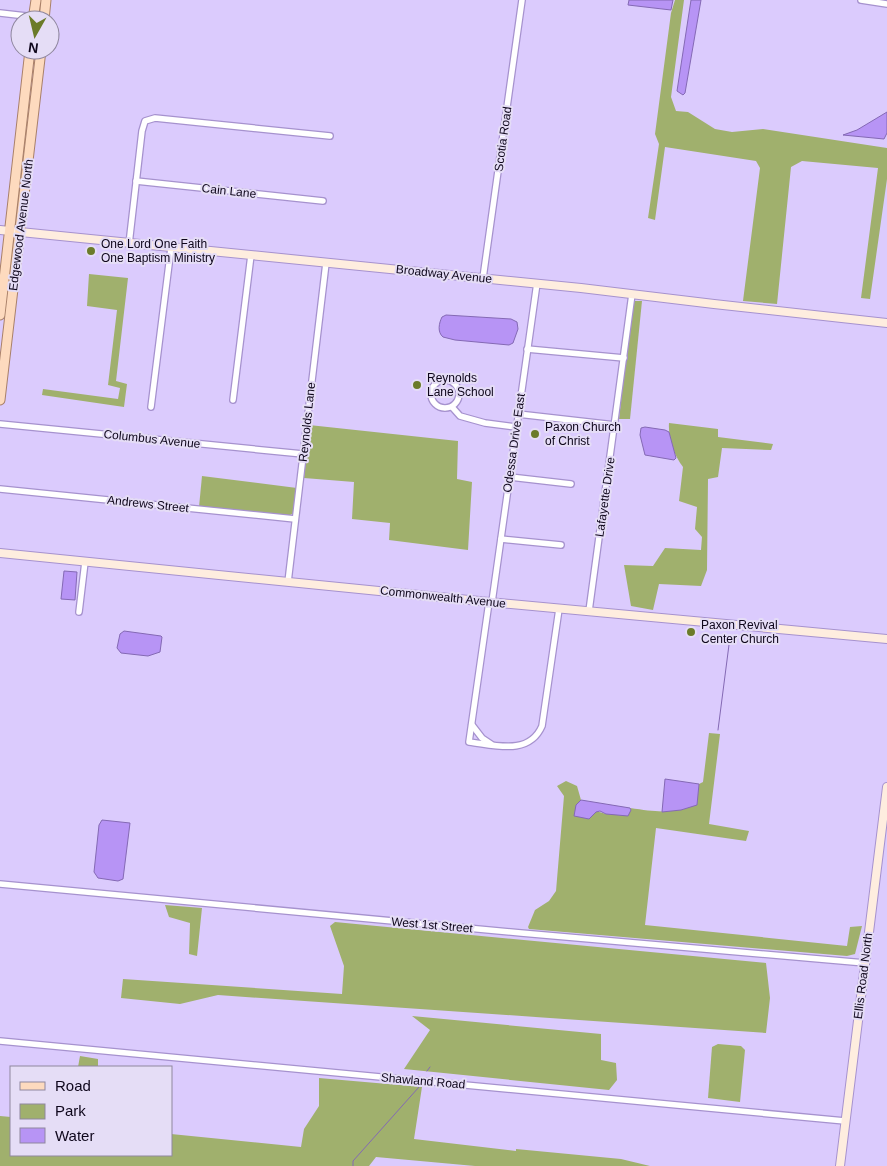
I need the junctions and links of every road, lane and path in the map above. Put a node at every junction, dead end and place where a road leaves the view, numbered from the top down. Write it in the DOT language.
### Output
graph roads {
  1 [pos="522,0"];
  2 [pos="861,0"];
  3 [pos="887,4"];
  4 [pos="29,60"];
  5 [pos="40,60"];
  6 [pos="22,122"];
  7 [pos="33,123"];
  8 [pos="330,136"];
  9 [pos="136,182"];
  10 [pos="323,201"];
  11 [pos="0,230"];
  12 [pos="10,231"];
  13 [pos="20,232"];
  14 [pos="129,244"];
  15 [pos="171,248"];
  16 [pos="251,255"];
  17 [pos="326,263"];
  18 [pos="483,278"];
  19 [pos="537,283"];
  20 [pos="632,294"];
  21 [pos="0,315"];
  22 [pos="887,323"];
  23 [pos="4,340"];
  24 [pos="527,349"];
  25 [pos="624,358"];
  26 [pos="0,400"];
  27 [pos="234,400"];
  28 [pos="151,407"];
  29 [pos="452,407"];
  30 [pos="518,414"];
  31 [pos="0,424"];
  32 [pos="615,425"];
  33 [pos="516,427"];
  34 [pos="303,454"];
  35 [pos="510,477"];
  36 [pos="571,484"];
  37 [pos="0,489"];
  38 [pos="295,519"];
  39 [pos="501,539"];
  40 [pos="561,545"];
  41 [pos="0,553"];
  42 [pos="85,562"];
  43 [pos="288,582"];
  44 [pos="490,602"];
  45 [pos="559,609"];
  46 [pos="79,612"];
  47 [pos="589,612"];
  48 [pos="887,639"];
  49 [pos="472,725"];
  50 [pos="491,745"];
  51 [pos="887,787"];
  52 [pos="0,884"];
  53 [pos="865,963"];
  54 [pos="0,1041"];
  55 [pos="845,1121"];
  56 [pos="840,1166"];
  1 -- 18 [label="street, Scotia Road"];
  2 -- 3 [label="street"];
  4 -- 6 [label="main road, Edgewood Avenue North"];
  5 -- 7 [label="main road, Edgewood Avenue North"];
  6 -- 7 [label="street"];
  6 -- 12 [label="main road, Edgewood Avenue North"];
  7 -- 13 [label="main road, Edgewood Avenue North"];
  8 -- 9 [label="street"];
  9 -- 10 [label="street, Cain Lane"];
  9 -- 14 [label="street"];
  11 -- 12 [label="street, Broadway Avenue"];
  12 -- 13 [label="street, Broadway Avenue"];
  12 -- 21 [label="main road, Edgewood Avenue North"];
  13 -- 14 [label="street, Broadway Avenue"];
  13 -- 23 [label="main road, Edgewood Avenue North"];
  14 -- 15 [label="street, Broadway Avenue"];
  15 -- 16 [label="street, Broadway Avenue"];
  15 -- 28 [label="street"];
  16 -- 17 [label="street, Broadway Avenue"];
  16 -- 27 [label="street"];
  17 -- 18 [label="street, Broadway Avenue"];
  17 -- 34 [label="street, Reynolds Lane"];
  18 -- 19 [label="street, Broadway Avenue"];
  19 -- 20 [label="street, Broadway Avenue"];
  19 -- 24 [label="street, Odessa Drive East"];
  20 -- 22 [label="street, Broadway Avenue"];
  20 -- 25 [label="street, Lafayette Drive"];
  23 -- 26 [label="main road, Edgewood Avenue North"];
  24 -- 25 [label="street"];
  24 -- 30 [label="street, Odessa Drive East"];
  25 -- 32 [label="street, Lafayette Drive"];
  29 -- 29 [label="street"];
  29 -- 33 [label="street"];
  30 -- 32 [label="street"];
  30 -- 33 [label="street, Odessa Drive East"];
  31 -- 34 [label="street, Columbus Avenue"];
  32 -- 47 [label="street, Lafayette Drive"];
  33 -- 35 [label="street, Odessa Drive East"];
  34 -- 38 [label="street, Reynolds Lane"];
  35 -- 36 [label="street"];
  35 -- 39 [label="street, Odessa Drive East"];
  37 -- 38 [label="street, Andrews Street"];
  38 -- 43 [label="street, Reynolds Lane"];
  39 -- 40 [label="street"];
  39 -- 44 [label="street, Odessa Drive East"];
  41 -- 42 [label="street, Commonwealth Avenue"];
  42 -- 43 [label="street, Commonwealth Avenue"];
  42 -- 46 [label="street"];
  43 -- 44 [label="street, Commonwealth Avenue"];
  44 -- 45 [label="street, Commonwealth Avenue"];
  44 -- 49 [label="street, Odessa Drive East"];
  45 -- 47 [label="street, Commonwealth Avenue"];
  45 -- 50 [label="street"];
  47 -- 48 [label="street, Commonwealth Avenue"];
  49 -- 50 [label="street"];
  49 -- 50 [label="street, Odessa Drive East"];
  51 -- 53 [label="street, Ellis Road North"];
  52 -- 53 [label="street, West 1st Street"];
  53 -- 55 [label="street, Ellis Road North"];
  54 -- 55 [label="street, Shawland Road"];
  55 -- 56 [label="street, Ellis Road North"];
}
